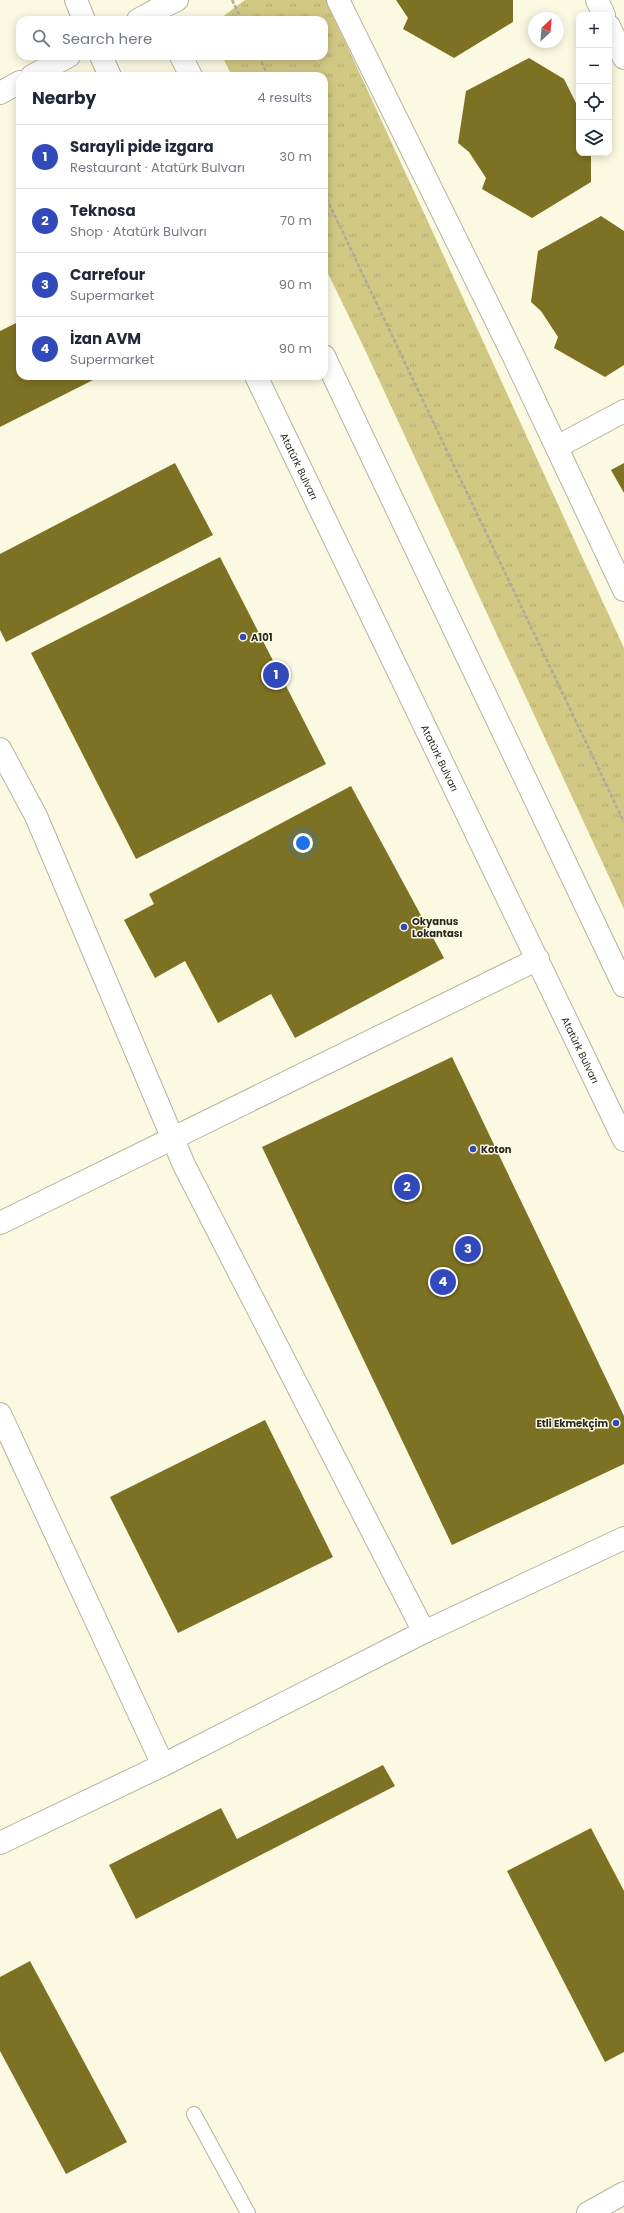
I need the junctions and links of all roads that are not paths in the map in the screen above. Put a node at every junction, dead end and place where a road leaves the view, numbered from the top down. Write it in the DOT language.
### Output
graph roads {
  1 [pos="76,0"];
  2 [pos="338,0"];
  3 [pos="597,0"];
  4 [pos="163,7"];
  5 [pos="603,12"];
  6 [pos="82,16"];
  7 [pos="146,16"];
  8 [pos="612,32"];
  9 [pos="624,58"];
  10 [pos="62,60"];
  11 [pos="103,60"];
  12 [pos="183,60"];
  13 [pos="39,72"];
  14 [pos="108,72"];
  15 [pos="188,72"];
  16 [pos="16,84"];
  17 [pos="0,93"];
  18 [pos="328,364"];
  19 [pos="258,380"];
  20 [pos="624,411"];
  21 [pos="557,447"];
  22 [pos="624,590"];
  23 [pos="0,749"];
  24 [pos="538,959"];
  25 [pos="624,986"];
  26 [pos="173,1137"];
  27 [pos="624,1140"];
  28 [pos="0,1222"];
  29 [pos="0,1414"];
  30 [pos="624,1538"];
  31 [pos="424,1632"];
  32 [pos="163,1765"];
  33 [pos="1,1841"];
  34 [pos="194,2114"];
  35 [pos="624,2193"];
  36 [pos="248,2213"];
  37 [pos="588,2213"];
  1 -- 6 [label="street"];
  2 -- 21 [label="street"];
  3 -- 5 [label="street"];
  4 -- 7 [label="street"];
  8 -- 9 [label="street"];
  10 -- 13 [label="street"];
  11 -- 14 [label="street"];
  12 -- 15 [label="street"];
  16 -- 17 [label="street"];
  18 -- 25 [label="street"];
  19 -- 24 [label="street, Atatürk Bulvarı"];
  20 -- 21 [label="street"];
  21 -- 22 [label="street"];
  23 -- 26 [label="street"];
  24 -- 26 [label="street"];
  24 -- 27 [label="street, Atatürk Bulvarı"];
  26 -- 28 [label="street"];
  26 -- 31 [label="street"];
  29 -- 32 [label="street"];
  30 -- 31 [label="street"];
  31 -- 32 [label="street"];
  32 -- 33 [label="street"];
  34 -- 36 [label="lane"];
  35 -- 37 [label="street"];
}
